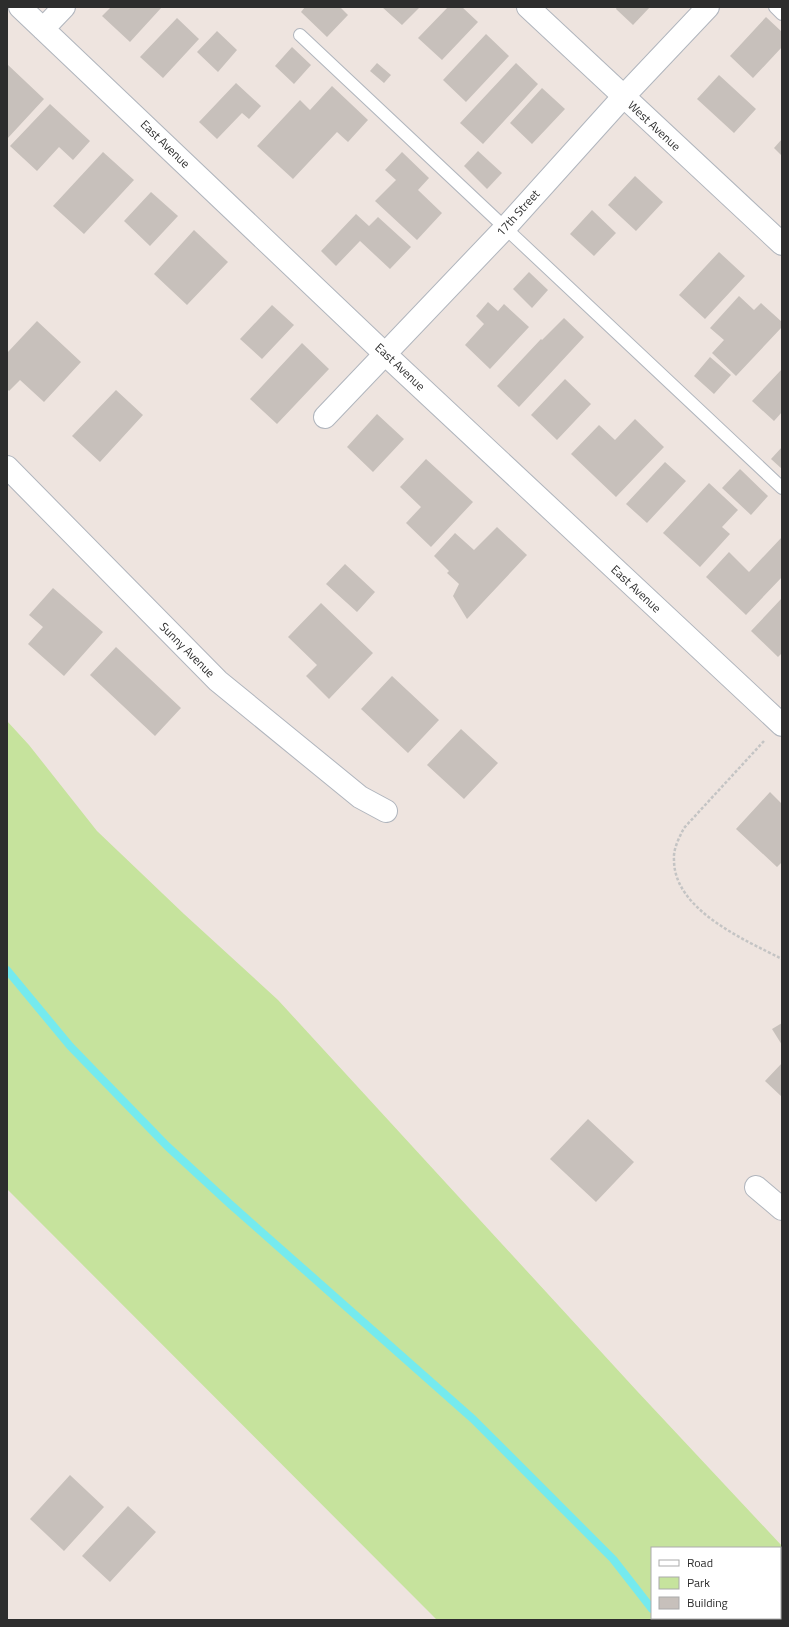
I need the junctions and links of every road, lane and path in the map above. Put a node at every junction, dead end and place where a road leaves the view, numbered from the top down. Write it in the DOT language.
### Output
graph roads {
  1 [pos="20,7"];
  2 [pos="64,7"];
  3 [pos="528,7"];
  4 [pos="708,7"];
  5 [pos="775,7"];
  6 [pos="782,14"];
  7 [pos="43,29"];
  8 [pos="300,35"];
  9 [pos="623,97"];
  10 [pos="505,228"];
  11 [pos="782,244"];
  12 [pos="385,354"];
  13 [pos="325,417"];
  14 [pos="7,467"];
  15 [pos="782,488"];
  16 [pos="782,723"];
  17 [pos="386,811"];
  18 [pos="782,959"];
  19 [pos="756,1187"];
  20 [pos="782,1209"];
  1 -- 7 [label="street, East Avenue"];
  2 -- 7 [label="street"];
  3 -- 9 [label="street, West Avenue"];
  4 -- 9 [label="street, 17th Street"];
  5 -- 6 [label="lane"];
  7 -- 12 [label="street, East Avenue"];
  8 -- 10 [label="lane"];
  9 -- 10 [label="street, 17th Street"];
  9 -- 11 [label="street, West Avenue"];
  10 -- 12 [label="street, 17th Street"];
  10 -- 15 [label="lane"];
  12 -- 13 [label="street, 17th Street"];
  12 -- 16 [label="street, East Avenue"];
  14 -- 17 [label="street, Sunny Avenue"];
  16 -- 18 [label="path"];
  19 -- 20 [label="street"];
}
